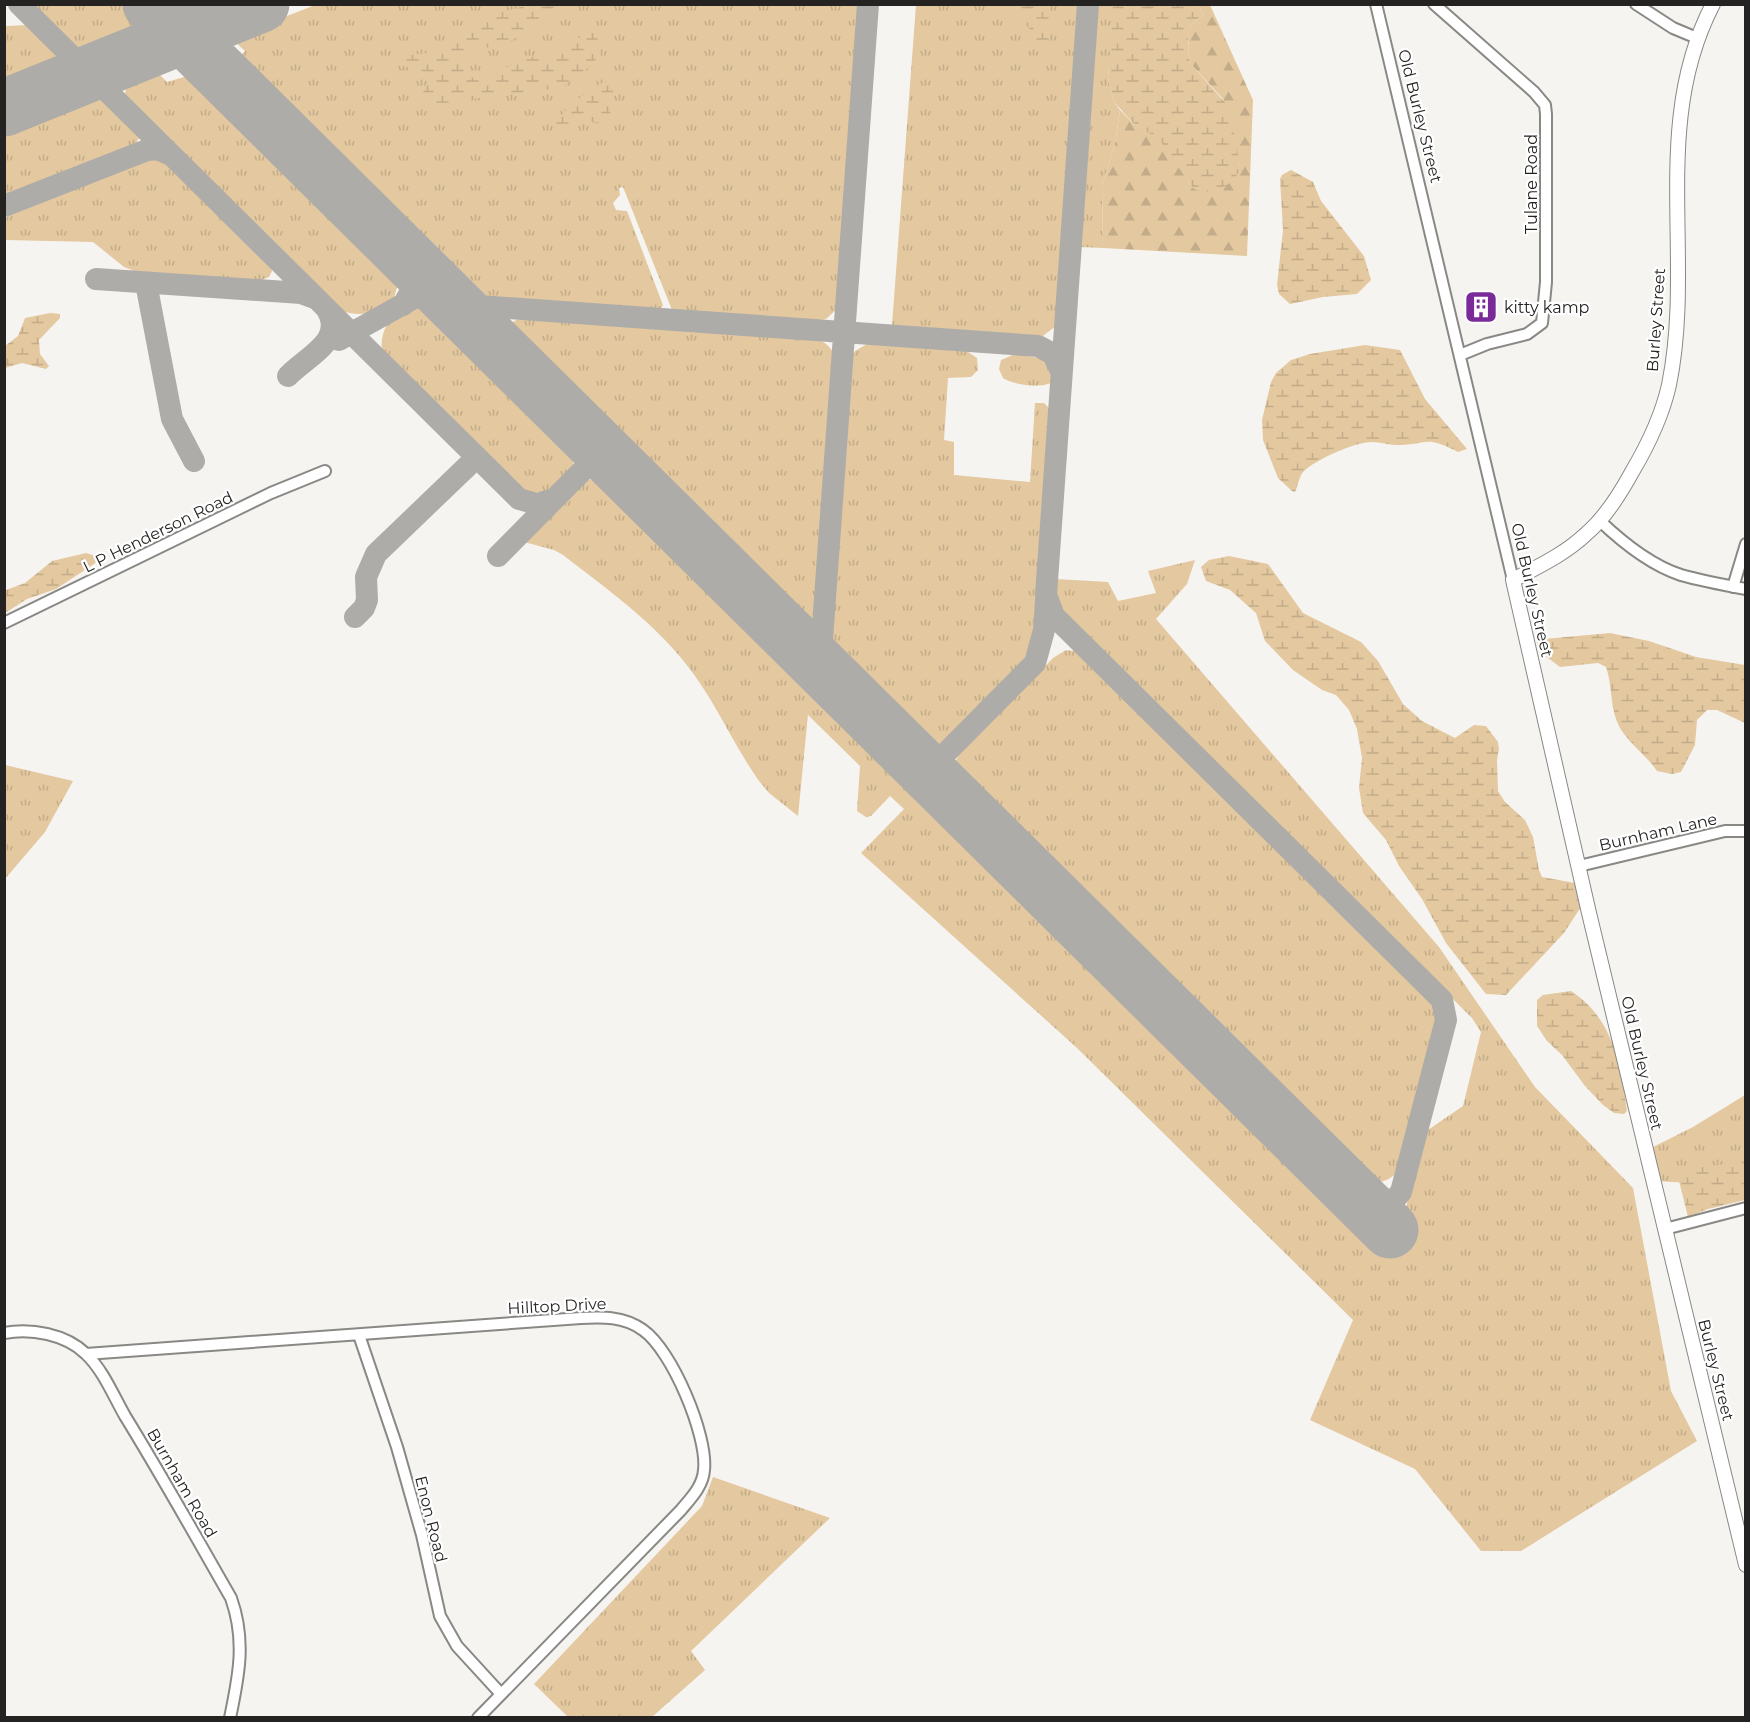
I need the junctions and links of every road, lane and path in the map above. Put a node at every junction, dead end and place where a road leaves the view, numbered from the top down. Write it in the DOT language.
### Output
graph roads {
  1 [pos="1434,4"];
  2 [pos="1636,4"];
  3 [pos="1713,4"];
  4 [pos="1379,5"];
  5 [pos="1697,38"];
  6 [pos="1460,355"];
  7 [pos="325,471"];
  8 [pos="1599,520"];
  9 [pos="1746,544"];
  10 [pos="1513,580"];
  11 [pos="1733,587"];
  12 [pos="1746,590"];
  13 [pos="4,623"];
  14 [pos="1746,831"];
  15 [pos="1579,866"];
  16 [pos="1654,1183"];
  17 [pos="1746,1208"];
  18 [pos="1665,1228"];
  19 [pos="4,1333"];
  20 [pos="359,1335"];
  21 [pos="86,1354"];
  22 [pos="1746,1565"];
  23 [pos="501,1694"];
  24 [pos="230,1718"];
  25 [pos="478,1718"];
  1 -- 6 [label="street, Tulane Road"];
  2 -- 5 [label="street"];
  3 -- 5 [label="main road, Burley Street"];
  4 -- 6 [label="street, Old Burley Street"];
  5 -- 8 [label="main road, Burley Street"];
  6 -- 10 [label="street, Old Burley Street"];
  7 -- 13 [label="street, L P Henderson Road"];
  8 -- 10 [label="main road, Burley Street"];
  8 -- 11 [label="street"];
  9 -- 11 [label="street"];
  10 -- 15 [label="main road, Old Burley Street"];
  11 -- 12 [label="street"];
  14 -- 15 [label="street, Burnham Lane"];
  15 -- 16 [label="main road, Old Burley Street"];
  16 -- 18 [label="main road, Burley Street"];
  17 -- 18 [label="street"];
  18 -- 22 [label="main road, Burley Street"];
  19 -- 21 [label="street, Burnham Road"];
  20 -- 21 [label="street, Hilltop Drive"];
  20 -- 23 [label="street, Enon Road"];
  20 -- 23 [label="street, Hilltop Drive"];
  21 -- 24 [label="street, Burnham Road"];
  23 -- 25 [label="street, Hilltop Drive"];
}
